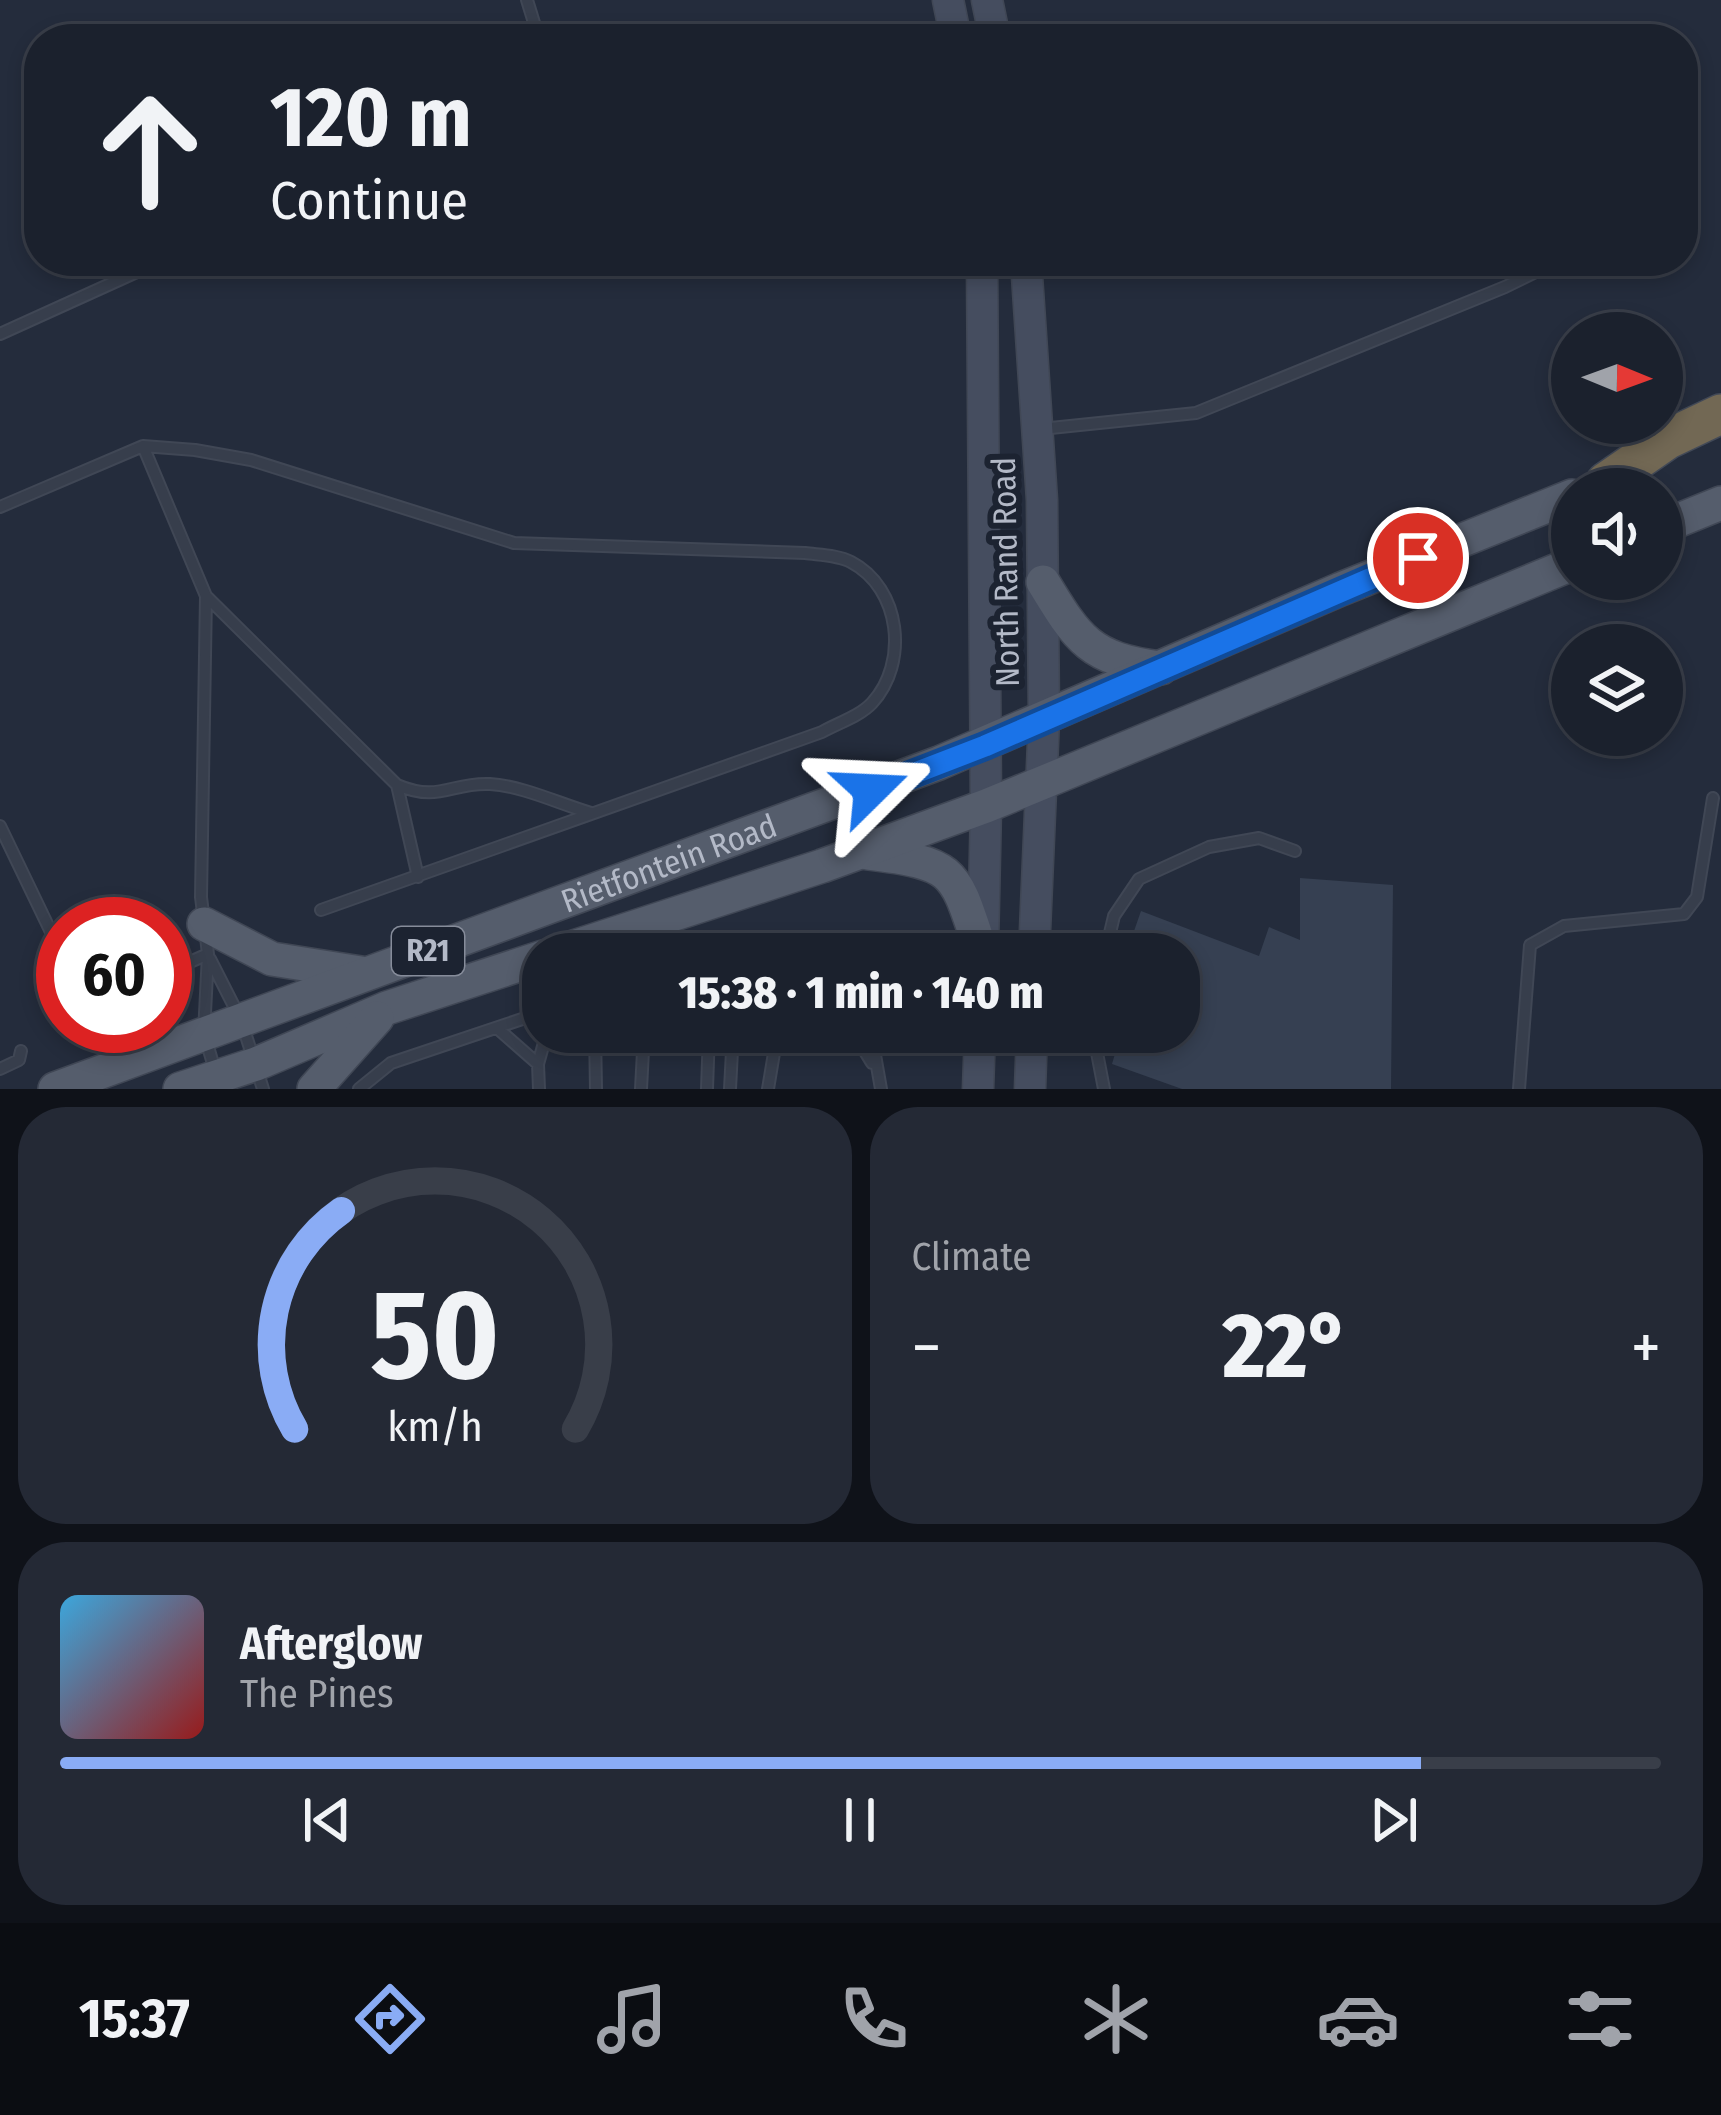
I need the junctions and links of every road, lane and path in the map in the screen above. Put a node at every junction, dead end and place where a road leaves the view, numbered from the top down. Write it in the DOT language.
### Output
graph roads {
  1 [pos="128,276"];
  2 [pos="982,276"];
  3 [pos="1027,276"];
  4 [pos="1527,276"];
  5 [pos="0,334"];
  6 [pos="1721,414"];
  7 [pos="1038,430"];
  8 [pos="1721,435"];
  9 [pos="143,446"];
  10 [pos="1622,468"];
  11 [pos="1640,468"];
  12 [pos="1721,502"];
  13 [pos="1551,504"];
  14 [pos="0,507"];
  15 [pos="1683,518"];
  16 [pos="1551,574"];
  17 [pos="1043,582"];
  18 [pos="206,596"];
  19 [pos="1161,668"];
  20 [pos="1044,719"];
  21 [pos="985,746"];
  22 [pos="1039,784"];
  23 [pos="397,785"];
  24 [pos="1713,798"];
  25 [pos="986,806"];
  26 [pos="591,813"];
  27 [pos="0,826"];
  28 [pos="1295,850"];
  29 [pos="858,852"];
  30 [pos="418,877"];
  31 [pos="36,901"];
  32 [pos="321,910"];
  33 [pos="615,933"];
  34 [pos="975,933"];
  35 [pos="983,933"];
  36 [pos="1035,933"];
  37 [pos="1110,933"];
  38 [pos="206,939"];
  39 [pos="192,951"];
  40 [pos="522,964"];
  41 [pos="364,974"];
  42 [pos="386,1008"];
  43 [pos="522,1019"];
  44 [pos="241,1020"];
  45 [pos="497,1028"];
  46 [pos="204,1033"];
  47 [pos="22,1051"];
  48 [pos="541,1053"];
  49 [pos="595,1053"];
  50 [pos="643,1053"];
  51 [pos="708,1053"];
  52 [pos="732,1053"];
  53 [pos="774,1053"];
  54 [pos="866,1053"];
  55 [pos="874,1053"];
  56 [pos="979,1053"];
  57 [pos="1031,1053"];
  58 [pos="1097,1053"];
  59 [pos="538,1064"];
  60 [pos="0,1069"];
  61 [pos="877,1071"];
  62 [pos="259,1076"];
  63 [pos="219,1082"];
  64 [pos="55,1089"];
  65 [pos="180,1089"];
  66 [pos="314,1089"];
  67 [pos="359,1089"];
  68 [pos="539,1089"];
  69 [pos="596,1089"];
  70 [pos="641,1089"];
  71 [pos="707,1089"];
  72 [pos="730,1089"];
  73 [pos="768,1089"];
  74 [pos="881,1089"];
  75 [pos="978,1089"];
  76 [pos="1030,1089"];
  77 [pos="1104,1089"];
  78 [pos="1519,1089"];
  1 -- 5 [label="lane"];
  2 -- 21 [label="main road, North Rand Road"];
  3 -- 7 [label="main road, North Rand Road"];
  4 -- 7 [label="lane"];
  6 -- 10 [label="highway"];
  7 -- 17 [label="main road, North Rand Road"];
  8 -- 11 [label="highway, R21"];
  9 -- 14 [label="lane"];
  9 -- 18 [label="lane"];
  9 -- 26 [label="lane"];
  12 -- 15 [label="main road"];
  13 -- 19 [label="main road, Rietfontein Road / R21"];
  16 -- 22 [label="main road, Rietfontein Road"];
  17 -- 19 [label="main road"];
  17 -- 20 [label="main road, North Rand Road"];
  18 -- 23 [label="lane"];
  18 -- 38 [label="lane"];
  19 -- 20 [label="main road, Rietfontein Road / R21"];
  20 -- 21 [label="main road, Rietfontein Road / R21"];
  20 -- 22 [label="main road, North Rand Road"];
  21 -- 25 [label="main road, North Rand Road"];
  21 -- 41 [label="main road, Rietfontein Road / R21"];
  22 -- 25 [label="main road, Rietfontein Road"];
  22 -- 36 [label="main road, North Rand Road"];
  23 -- 26 [label="lane"];
  23 -- 30 [label="lane"];
  24 -- 78 [label="lane"];
  25 -- 29 [label="main road, Rietfontein Road"];
  25 -- 35 [label="main road, North Rand Road"];
  26 -- 30 [label="lane"];
  27 -- 31 [label="lane"];
  28 -- 37 [label="lane"];
  29 -- 33 [label="main road, Rietfontein Road"];
  29 -- 34 [label="main road"];
  30 -- 32 [label="lane"];
  38 -- 39 [label="lane"];
  38 -- 41 [label="main road"];
  38 -- 44 [label="lane"];
  38 -- 46 [label="lane"];
  40 -- 42 [label="main road, Rietfontein Road / R21"];
  41 -- 44 [label="main road, Rietfontein Road / R21"];
  42 -- 62 [label="main road, Rietfontein Road / R21"];
  42 -- 66 [label="main road"];
  43 -- 45 [label="lane"];
  44 -- 46 [label="main road, Rietfontein Road / R21"];
  44 -- 62 [label="lane"];
  45 -- 59 [label="lane"];
  45 -- 67 [label="lane"];
  46 -- 63 [label="lane"];
  46 -- 64 [label="main road, Rietfontein Road / R21"];
  47 -- 60 [label="lane"];
  48 -- 59 [label="lane"];
  49 -- 69 [label="lane"];
  50 -- 70 [label="lane"];
  51 -- 71 [label="lane"];
  52 -- 72 [label="lane"];
  53 -- 73 [label="lane"];
  54 -- 61 [label="lane"];
  55 -- 61 [label="lane"];
  56 -- 75 [label="main road"];
  57 -- 76 [label="main road"];
  58 -- 77 [label="lane"];
  59 -- 68 [label="lane"];
  61 -- 74 [label="lane"];
  62 -- 63 [label="main road, Rietfontein Road / R21"];
  63 -- 65 [label="main road, Rietfontein Road / R21"];
}
